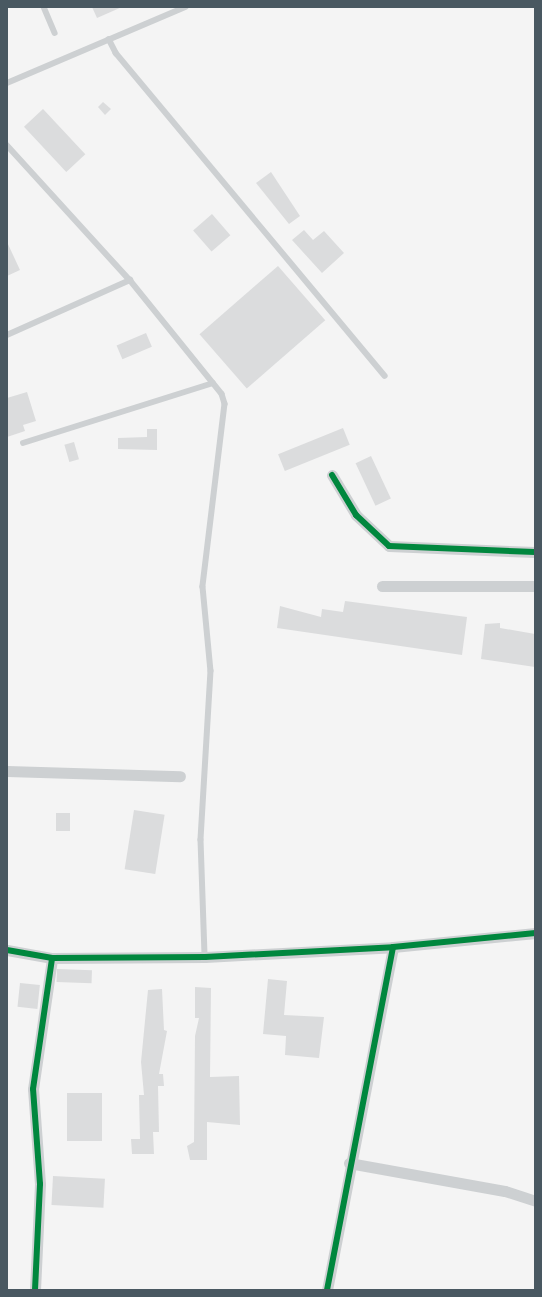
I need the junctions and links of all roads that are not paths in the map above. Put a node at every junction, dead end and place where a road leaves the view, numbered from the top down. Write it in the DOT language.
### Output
graph roads {
  1 [pos="44,7"];
  2 [pos="185,7"];
  3 [pos="55,33"];
  4 [pos="110,39"];
  5 [pos="7,83"];
  6 [pos="7,145"];
  7 [pos="130,280"];
  8 [pos="7,335"];
  9 [pos="385,376"];
  10 [pos="213,383"];
  11 [pos="23,443"];
  12 [pos="332,475"];
  13 [pos="535,552"];
  14 [pos="382,586"];
  15 [pos="535,586"];
  16 [pos="7,771"];
  17 [pos="180,776"];
  18 [pos="535,933"];
  19 [pos="392,947"];
  20 [pos="7,950"];
  21 [pos="205,957"];
  22 [pos="52,958"];
  23 [pos="349,1163"];
  24 [pos="535,1201"];
  25 [pos="35,1290"];
  26 [pos="327,1290"];
  1 -- 3 [label="lane"];
  2 -- 4 [label="lane"];
  4 -- 5 [label="lane"];
  4 -- 9 [label="lane"];
  6 -- 7 [label="lane"];
  7 -- 8 [label="lane"];
  7 -- 10 [label="lane"];
  10 -- 11 [label="lane"];
  10 -- 21 [label="lane"];
  12 -- 13 [label="street"];
  14 -- 15 [label="street"];
  16 -- 17 [label="street"];
  18 -- 19 [label="street"];
  19 -- 21 [label="street"];
  19 -- 23 [label="street"];
  20 -- 22 [label="street"];
  21 -- 22 [label="street"];
  22 -- 25 [label="street"];
  23 -- 24 [label="street"];
  23 -- 26 [label="street"];
}
